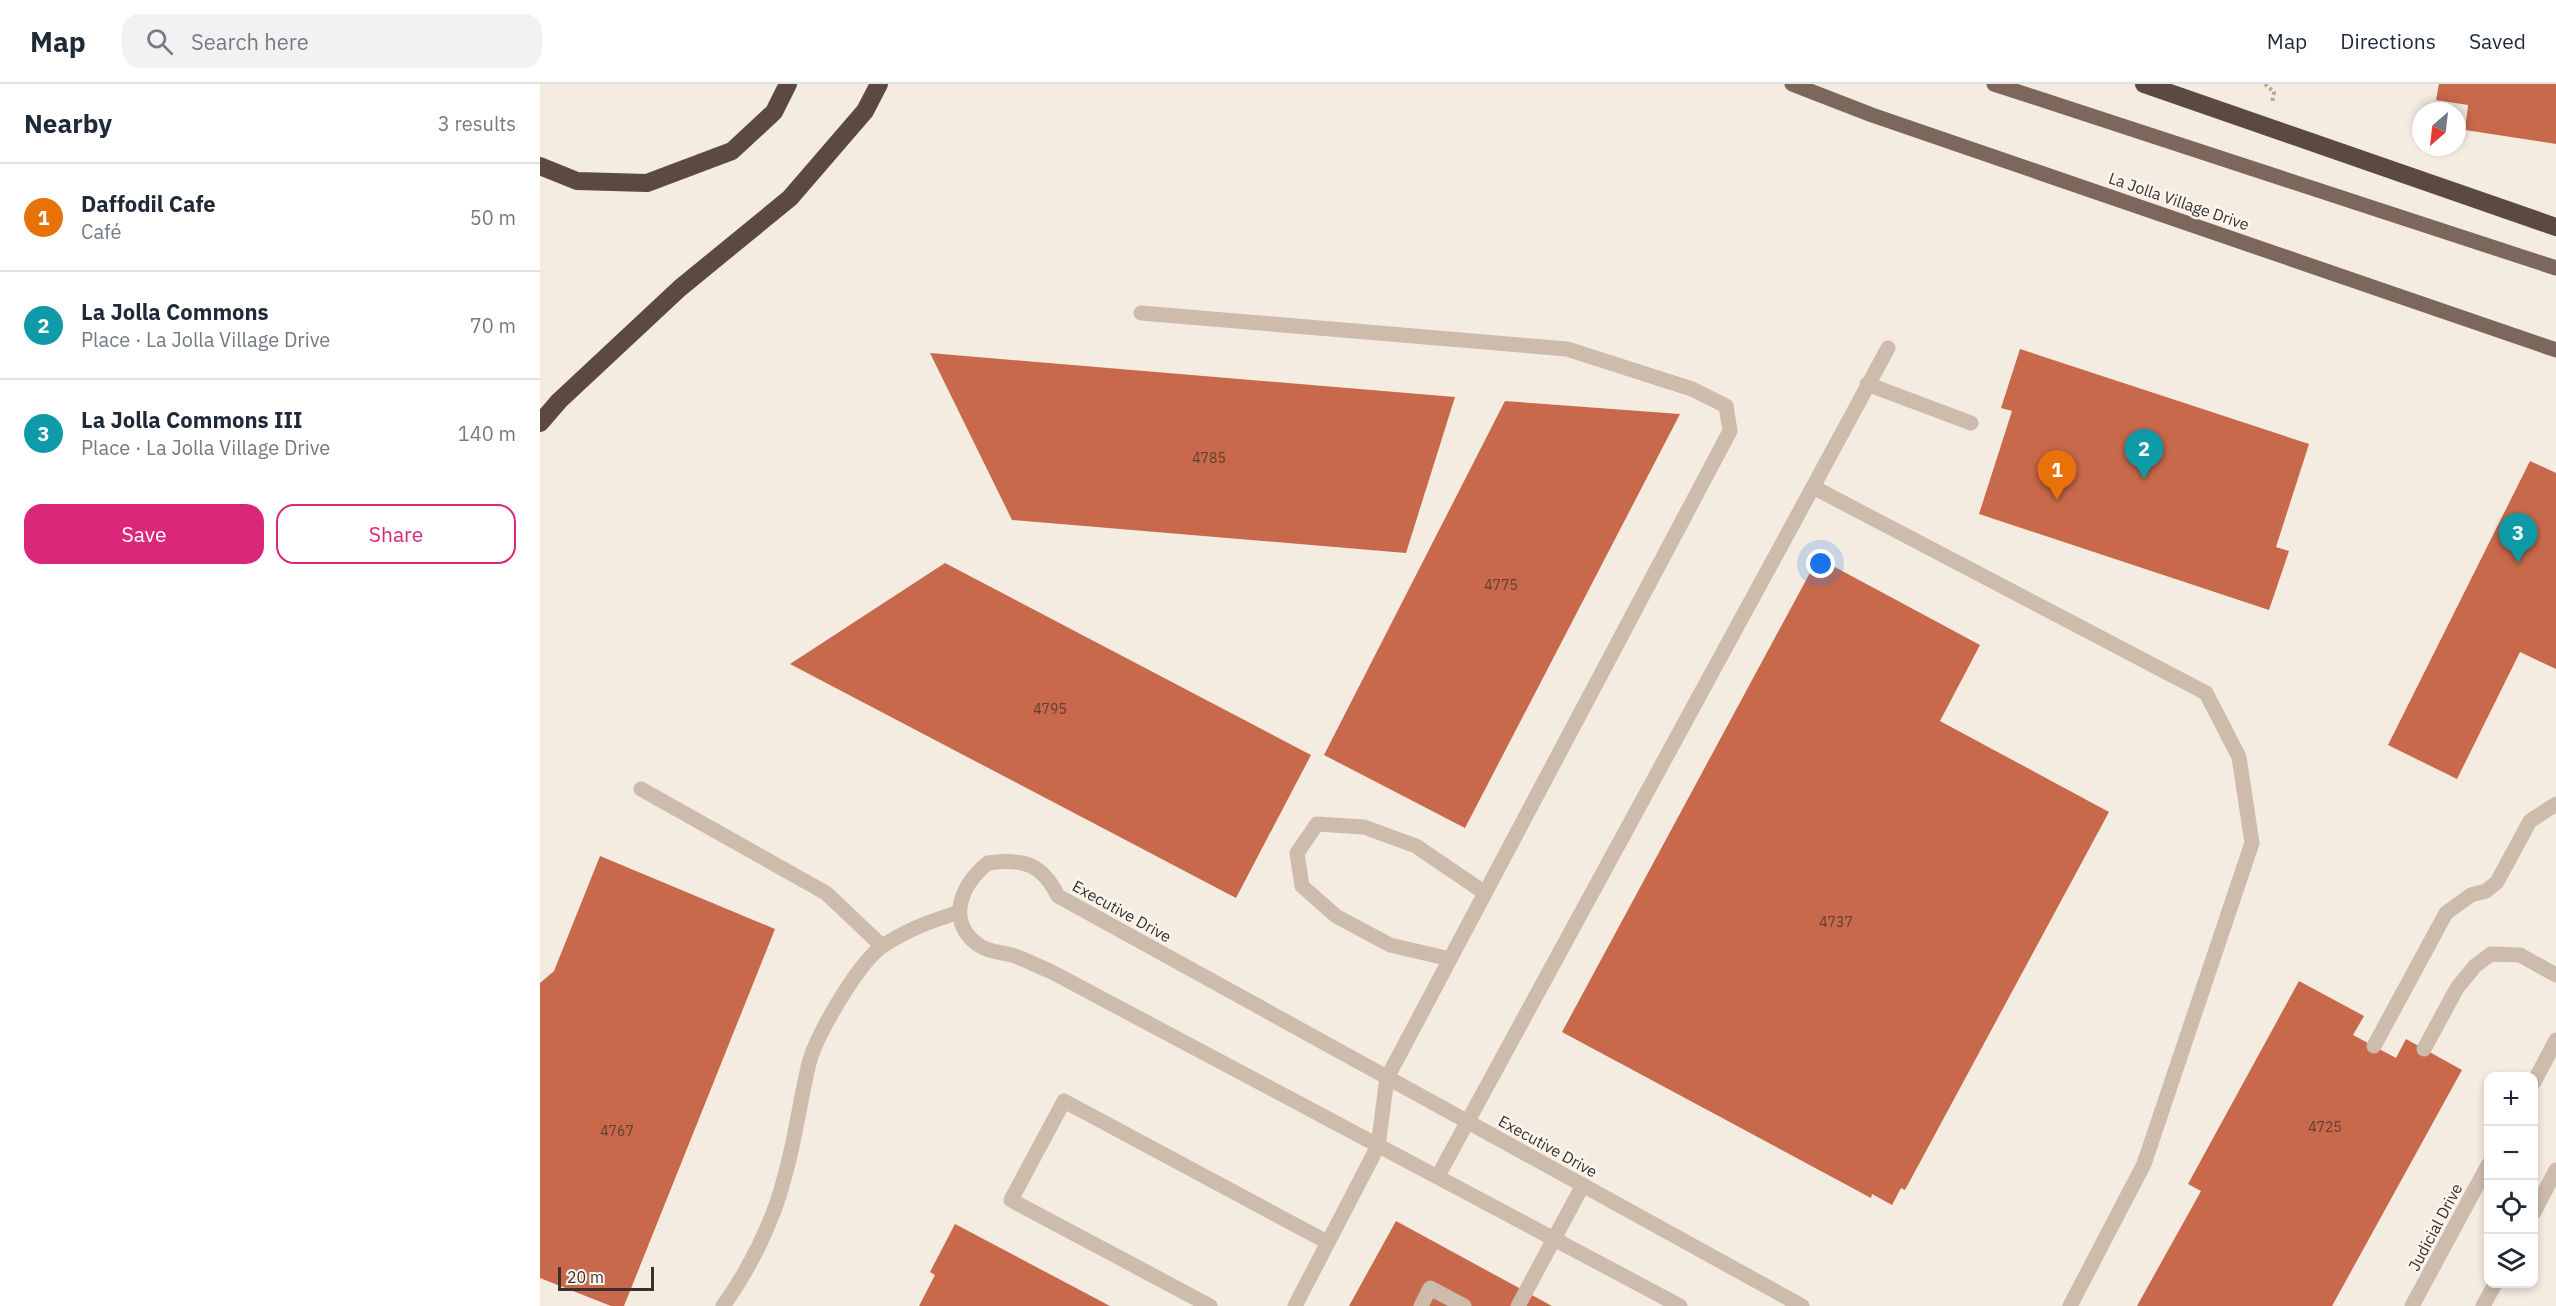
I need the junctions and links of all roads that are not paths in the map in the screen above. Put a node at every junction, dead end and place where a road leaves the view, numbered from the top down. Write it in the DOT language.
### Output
graph roads {
  1 [pos="788,84"];
  2 [pos="879,84"];
  3 [pos="1792,84"];
  4 [pos="1994,84"];
  5 [pos="2144,84"];
  6 [pos="540,166"];
  7 [pos="2556,226"];
  8 [pos="2556,268"];
  9 [pos="1142,313"];
  10 [pos="1888,348"];
  11 [pos="2556,350"];
  12 [pos="1868,384"];
  13 [pos="540,423"];
  14 [pos="1971,423"];
  15 [pos="1813,488"];
  16 [pos="641,789"];
  17 [pos="2556,804"];
  18 [pos="1485,893"];
  19 [pos="959,912"];
  20 [pos="882,946"];
  21 [pos="1450,959"];
  22 [pos="2556,975"];
  23 [pos="2556,1040"];
  24 [pos="2374,1046"];
  25 [pos="2424,1049"];
  26 [pos="2538,1074"];
  27 [pos="1387,1078"];
  28 [pos="1467,1122"];
  29 [pos="1378,1146"];
  30 [pos="2556,1170"];
  31 [pos="2484,1172"];
  32 [pos="1438,1176"];
  33 [pos="1583,1185"];
  34 [pos="2538,1204"];
  35 [pos="1555,1239"];
  36 [pos="1327,1242"];
  37 [pos="2493,1288"];
  38 [pos="723,1306"];
  39 [pos="1210,1306"];
  40 [pos="1295,1306"];
  41 [pos="1421,1306"];
  42 [pos="1464,1306"];
  43 [pos="1518,1306"];
  44 [pos="1680,1306"];
  45 [pos="1802,1306"];
  46 [pos="2070,1306"];
  47 [pos="2412,1306"];
  48 [pos="2483,1306"];
  1 -- 6 [label="highway"];
  2 -- 13 [label="highway"];
  3 -- 11 [label="main road, La Jolla Village Drive"];
  4 -- 8 [label="main road"];
  5 -- 7 [label="highway"];
  9 -- 18 [label="street"];
  10 -- 12 [label="street"];
  12 -- 14 [label="street"];
  12 -- 15 [label="street"];
  15 -- 28 [label="street"];
  15 -- 46 [label="street"];
  16 -- 20 [label="street"];
  17 -- 24 [label="street"];
  18 -- 21 [label="street"];
  18 -- 21 [label="street"];
  19 -- 20 [label="street"];
  19 -- 27 [label="street, Executive Drive"];
  19 -- 29 [label="street"];
  20 -- 38 [label="street"];
  21 -- 27 [label="street"];
  22 -- 25 [label="street"];
  23 -- 26 [label="street"];
  27 -- 28 [label="street, Executive Drive"];
  27 -- 29 [label="street"];
  28 -- 32 [label="street"];
  28 -- 33 [label="street, Executive Drive"];
  29 -- 32 [label="street"];
  29 -- 36 [label="street"];
  30 -- 34 [label="street"];
  31 -- 47 [label="street, Judicial Drive"];
  32 -- 35 [label="street"];
  33 -- 35 [label="street"];
  33 -- 45 [label="street, Executive Drive"];
  35 -- 43 [label="street"];
  35 -- 44 [label="street"];
  36 -- 39 [label="street"];
  36 -- 40 [label="street"];
  37 -- 48 [label="street"];
  41 -- 42 [label="street"];
}
